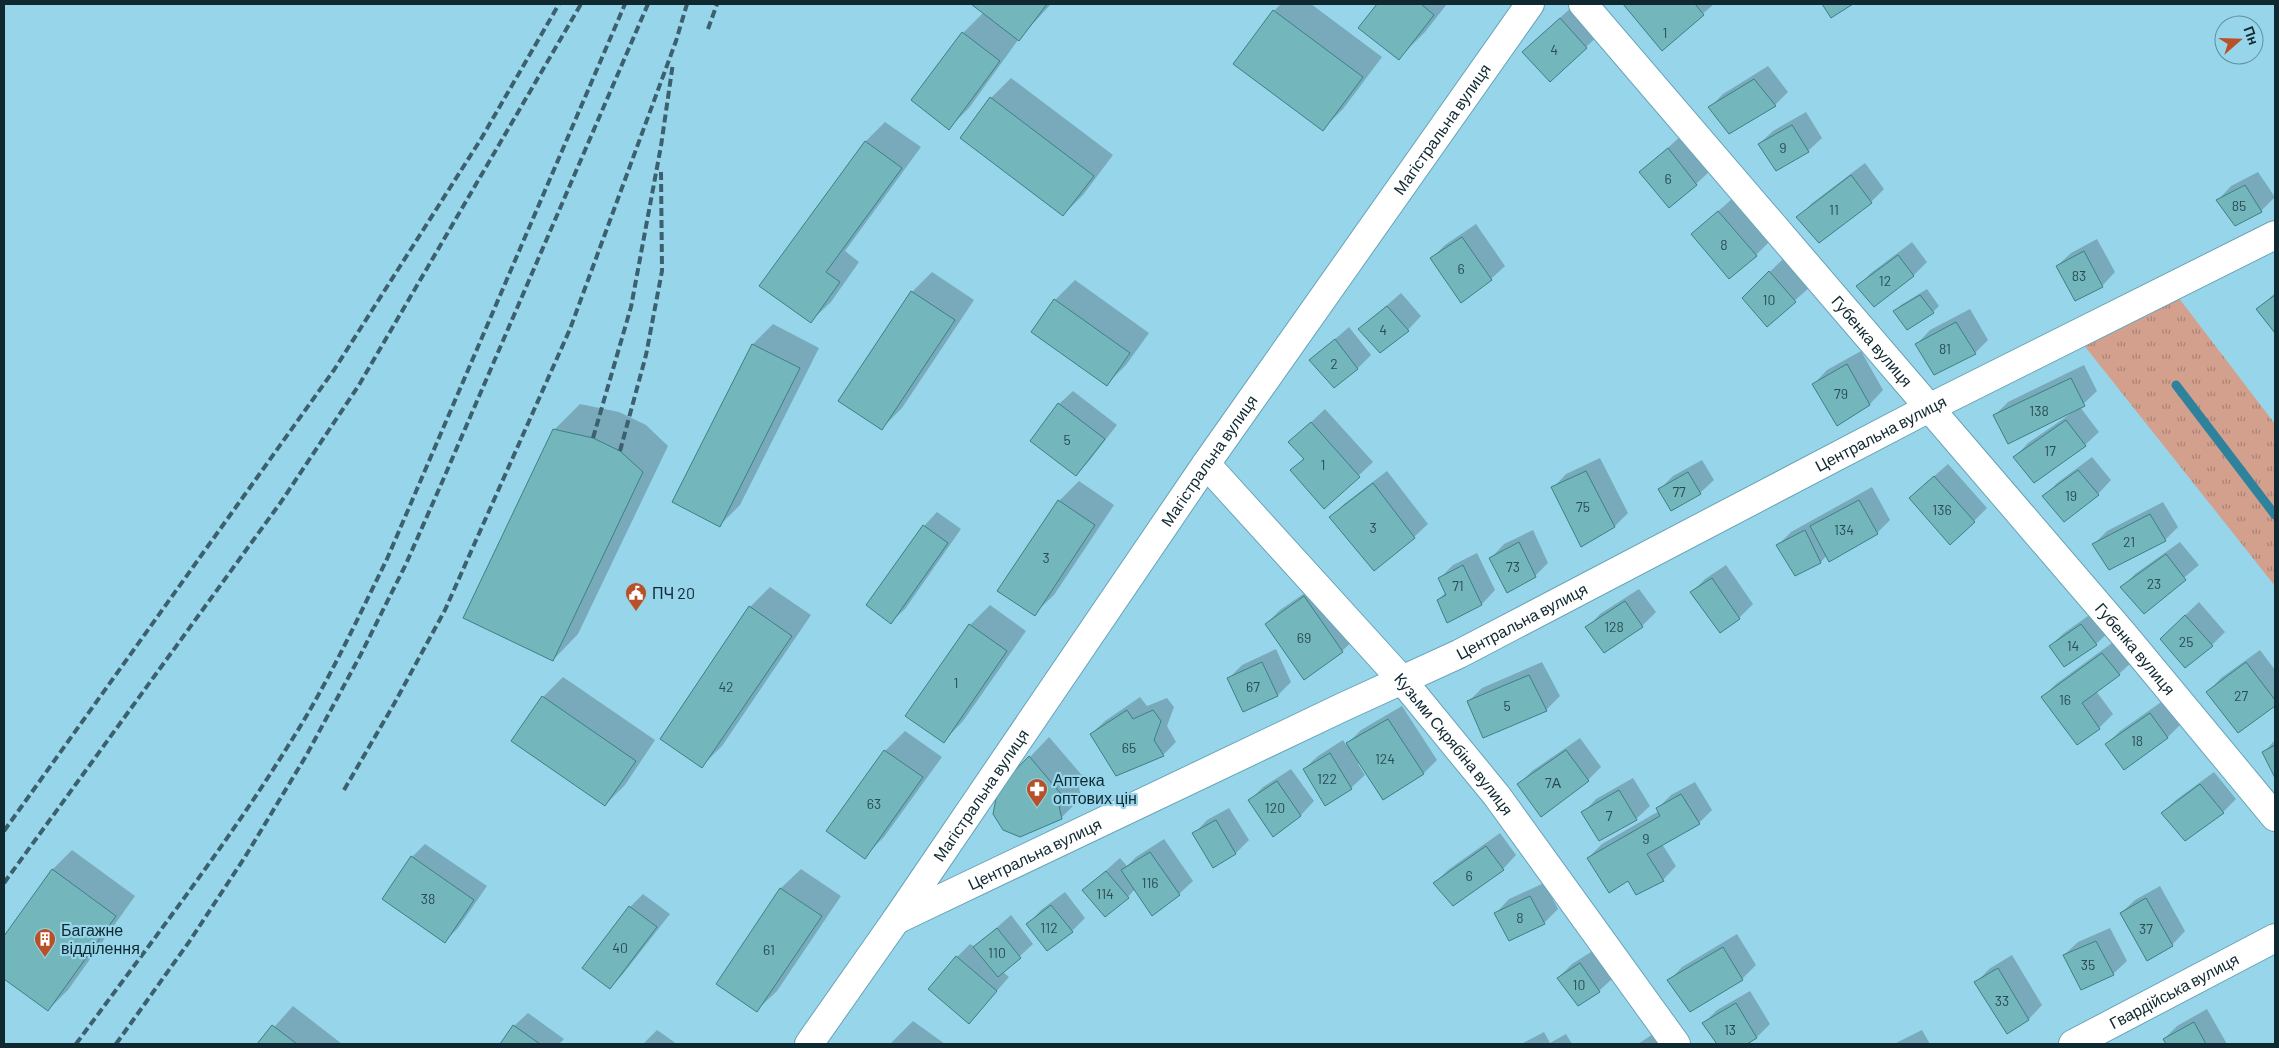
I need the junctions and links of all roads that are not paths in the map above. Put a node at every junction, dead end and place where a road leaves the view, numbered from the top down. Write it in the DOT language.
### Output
graph roads {
  1 [pos="1530,4"];
  2 [pos="1583,4"];
  3 [pos="2275,235"];
  4 [pos="1930,408"];
  5 [pos="1206,464"];
  6 [pos="1402,680"];
  7 [pos="2275,817"];
  8 [pos="896,920"];
  9 [pos="2275,938"];
  10 [pos="808,1044"];
  11 [pos="1676,1044"];
  12 [pos="2073,1044"];
  1 -- 5 [label="street, Магістральна вулиця"];
  2 -- 4 [label="street, Губенка вулиця"];
  3 -- 4 [label="street, Центральна вулиця"];
  4 -- 6 [label="street, Центральна вулиця"];
  4 -- 7 [label="street, Губенка вулиця"];
  5 -- 6 [label="street, Кузьми Скрябіна вулиця"];
  5 -- 8 [label="street, Магістральна вулиця"];
  6 -- 8 [label="street, Центральна вулиця"];
  6 -- 11 [label="street, Кузьми Скрябіна вулиця"];
  8 -- 10 [label="street, Центральна вулиця"];
  9 -- 12 [label="street, Гвардійська вулиця"];
}
